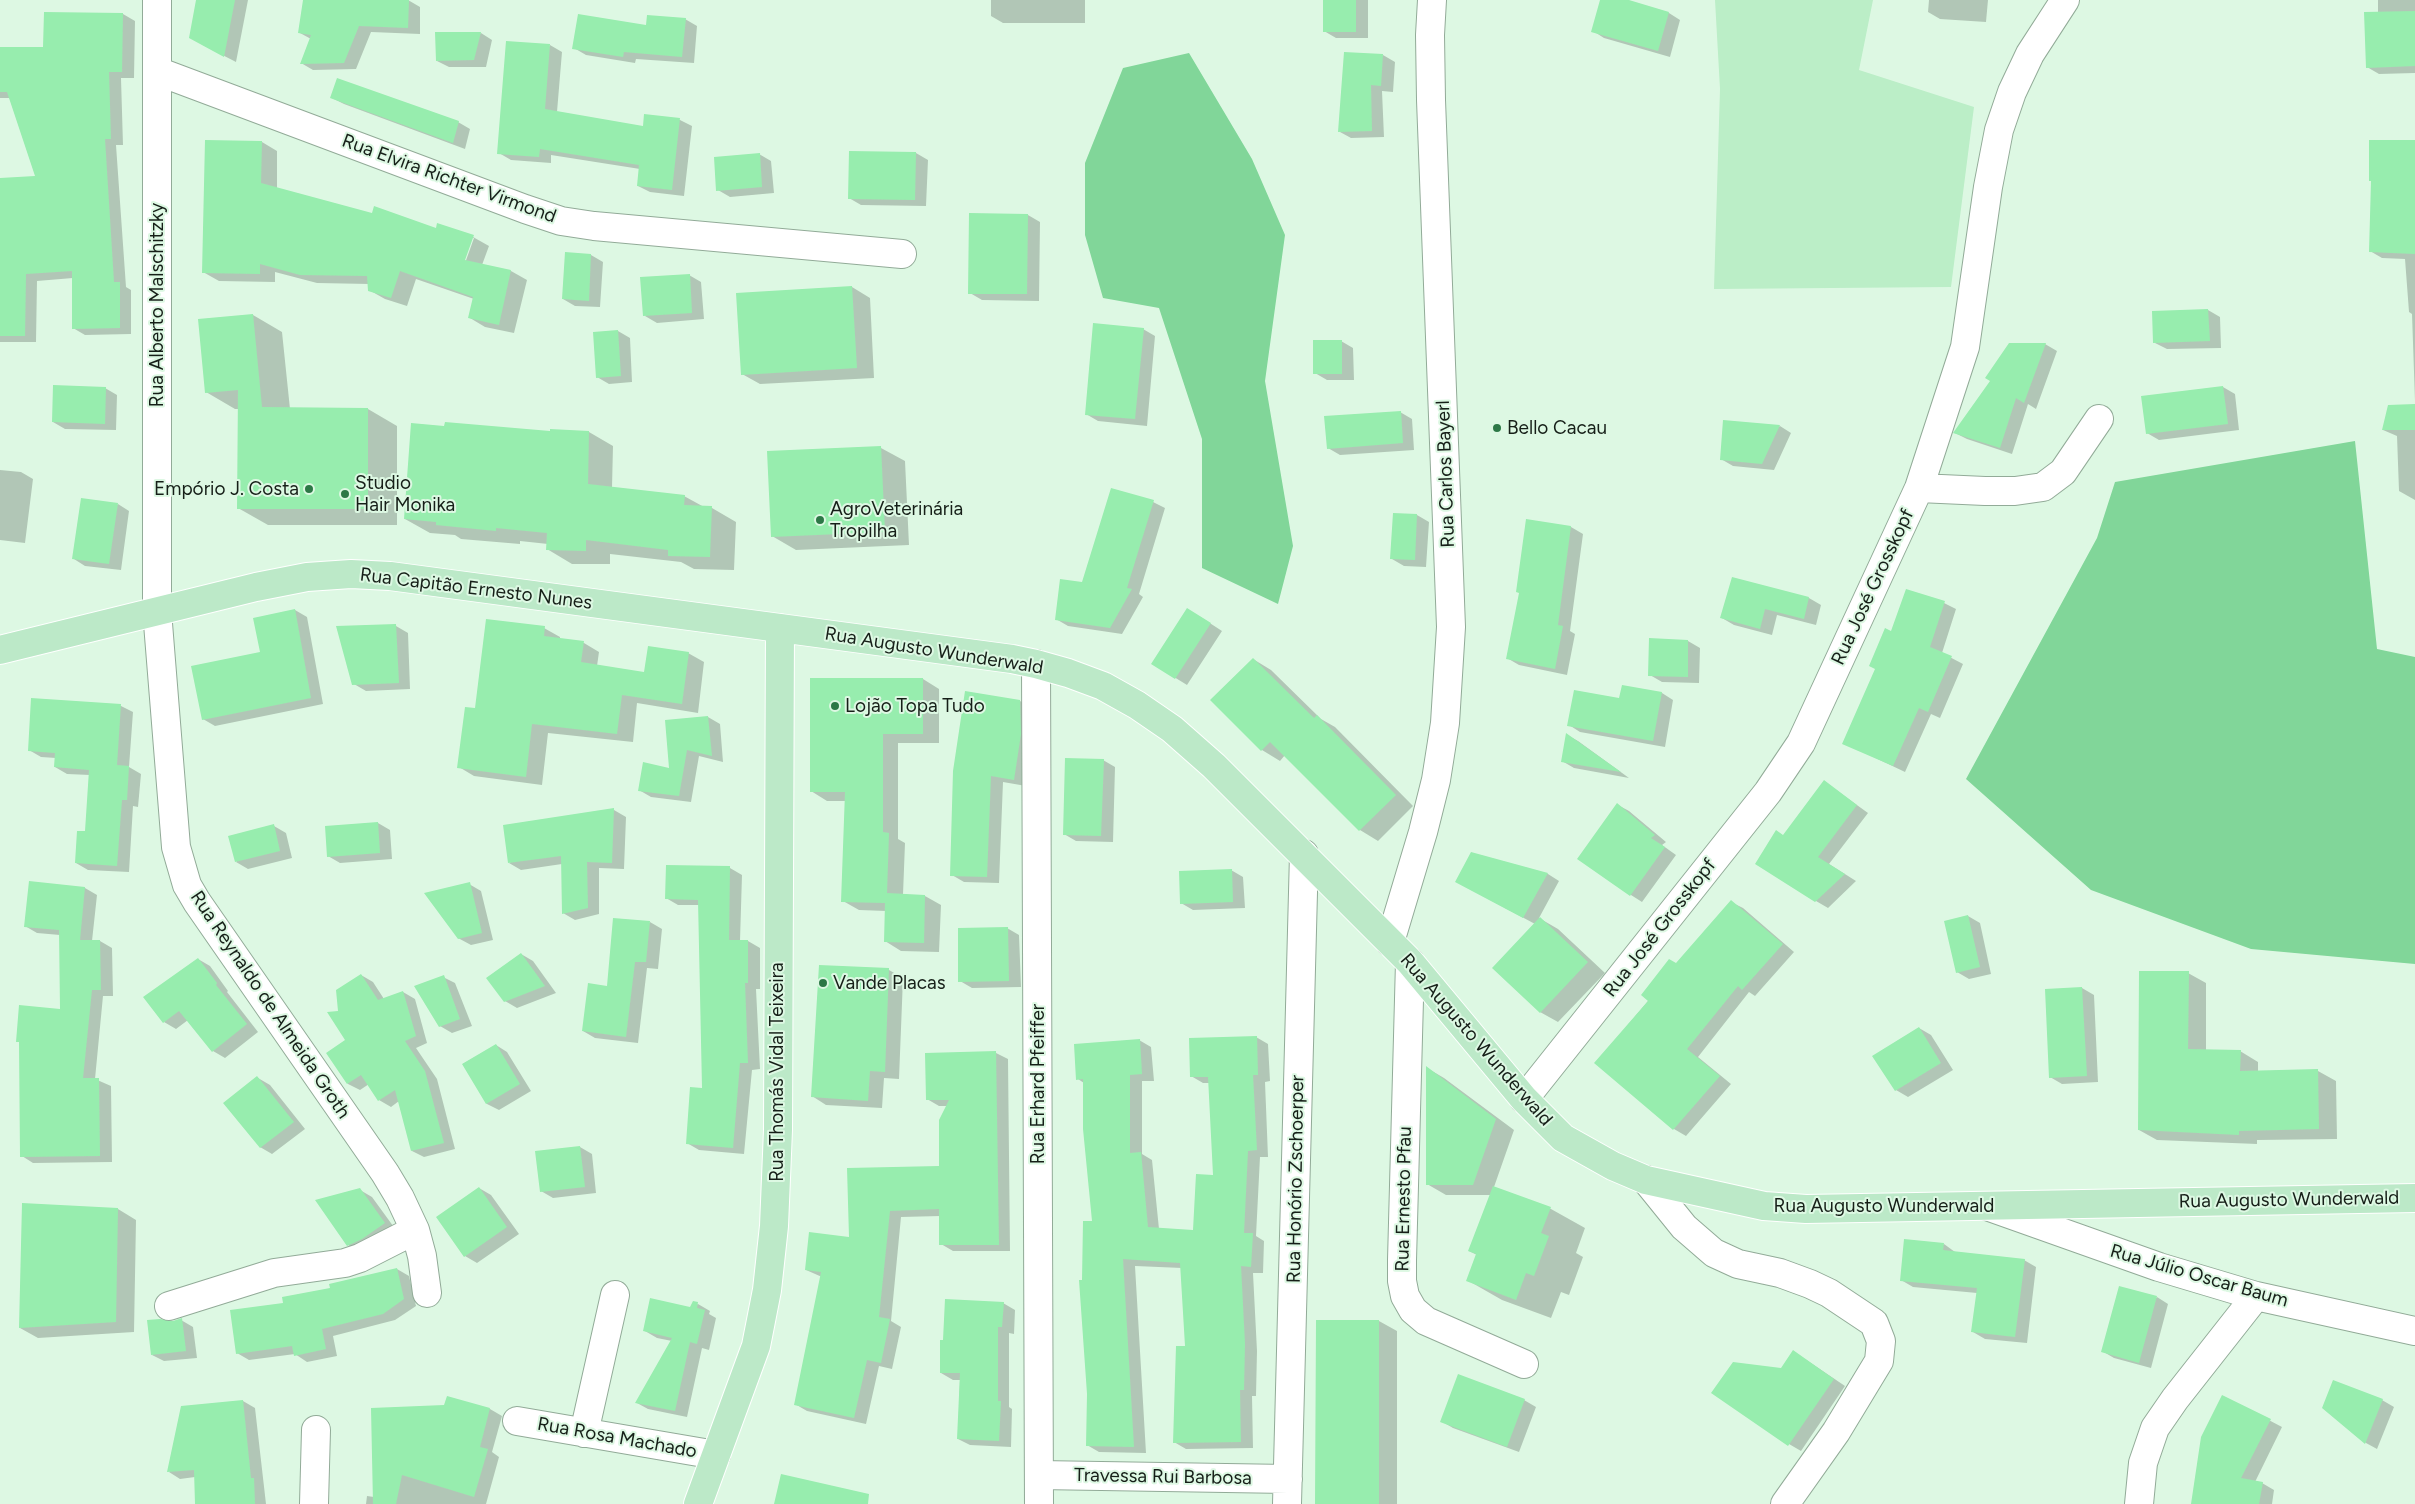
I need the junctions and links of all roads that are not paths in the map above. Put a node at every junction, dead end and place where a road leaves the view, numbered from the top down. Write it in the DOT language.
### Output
graph roads {
  1 [pos="157,0"];
  2 [pos="1432,0"];
  3 [pos="2066,0"];
  4 [pos="157,70"];
  5 [pos="902,254"];
  6 [pos="2099,419"];
  7 [pos="1919,488"];
  8 [pos="157,611"];
  9 [pos="780,628"];
  10 [pos="0,650"];
  11 [pos="1036,664"];
  12 [pos="1304,854"];
  13 [pos="1390,942"];
  14 [pos="1410,962"];
  15 [pos="1524,1099"];
  16 [pos="1646,1180"];
  17 [pos="2415,1198"];
  18 [pos="1987,1206"];
  19 [pos="415,1230"];
  20 [pos="427,1293"];
  21 [pos="615,1295"];
  22 [pos="2256,1296"];
  23 [pos="169,1306"];
  24 [pos="2415,1331"];
  25 [pos="1524,1364"];
  26 [pos="518,1421"];
  27 [pos="316,1430"];
  28 [pos="584,1433"];
  29 [pos="716,1455"];
  30 [pos="1039,1475"];
  31 [pos="1288,1492"];
  32 [pos="314,1504"];
  33 [pos="698,1504"];
  34 [pos="1039,1504"];
  35 [pos="1785,1504"];
  36 [pos="2140,1504"];
  1 -- 4 [label="street, Rua Alberto Malschitzky"];
  2 -- 13 [label="street, Rua Carlos Bayerl"];
  3 -- 7 [label="street, Rua José Grosskopf"];
  4 -- 5 [label="street, Rua Elvira Richter Virmond"];
  4 -- 8 [label="street, Rua Alberto Malschitzky"];
  6 -- 7 [label="street"];
  7 -- 15 [label="street, Rua José Grosskopf"];
  8 -- 9 [label="main road, Rua Capitão Ernesto Nunes"];
  8 -- 10 [label="main road, Rua Capitão Ernesto Nunes"];
  8 -- 19 [label="street, Rua Reynaldo de Almeida Groth"];
  9 -- 11 [label="main road, Rua Augusto Wunderwald"];
  9 -- 29 [label="main road, Rua Thomás Vidal Teixeira"];
  11 -- 12 [label="main road, Rua Augusto Wunderwald"];
  11 -- 30 [label="street, Rua Erhard Pfeiffer"];
  12 -- 13 [label="main road, Rua Augusto Wunderwald"];
  12 -- 31 [label="street, Rua Honório Zschoerper"];
  13 -- 14 [label="main road, Rua Augusto Wunderwald"];
  14 -- 15 [label="main road, Rua Augusto Wunderwald"];
  14 -- 25 [label="street, Rua Ernesto Pfau"];
  15 -- 16 [label="main road, Rua Augusto Wunderwald"];
  16 -- 18 [label="main road, Rua Augusto Wunderwald"];
  16 -- 35 [label="street"];
  17 -- 18 [label="main road, Rua Augusto Wunderwald"];
  18 -- 22 [label="street, Rua Júlio Oscar Baum"];
  19 -- 20 [label="street, Rua Reynaldo de Almeida Groth"];
  19 -- 23 [label="street"];
  21 -- 28 [label="street"];
  22 -- 24 [label="street, Rua Júlio Oscar Baum"];
  22 -- 36 [label="street"];
  26 -- 28 [label="street, Rua Rosa Machado"];
  27 -- 32 [label="street"];
  28 -- 29 [label="street, Rua Rosa Machado"];
  29 -- 33 [label="main road, Rua Thomás Vidal Teixeira"];
  30 -- 31 [label="street, Travessa Rui Barbosa"];
  30 -- 34 [label="street, Rua Erhard Pfeiffer"];
}
